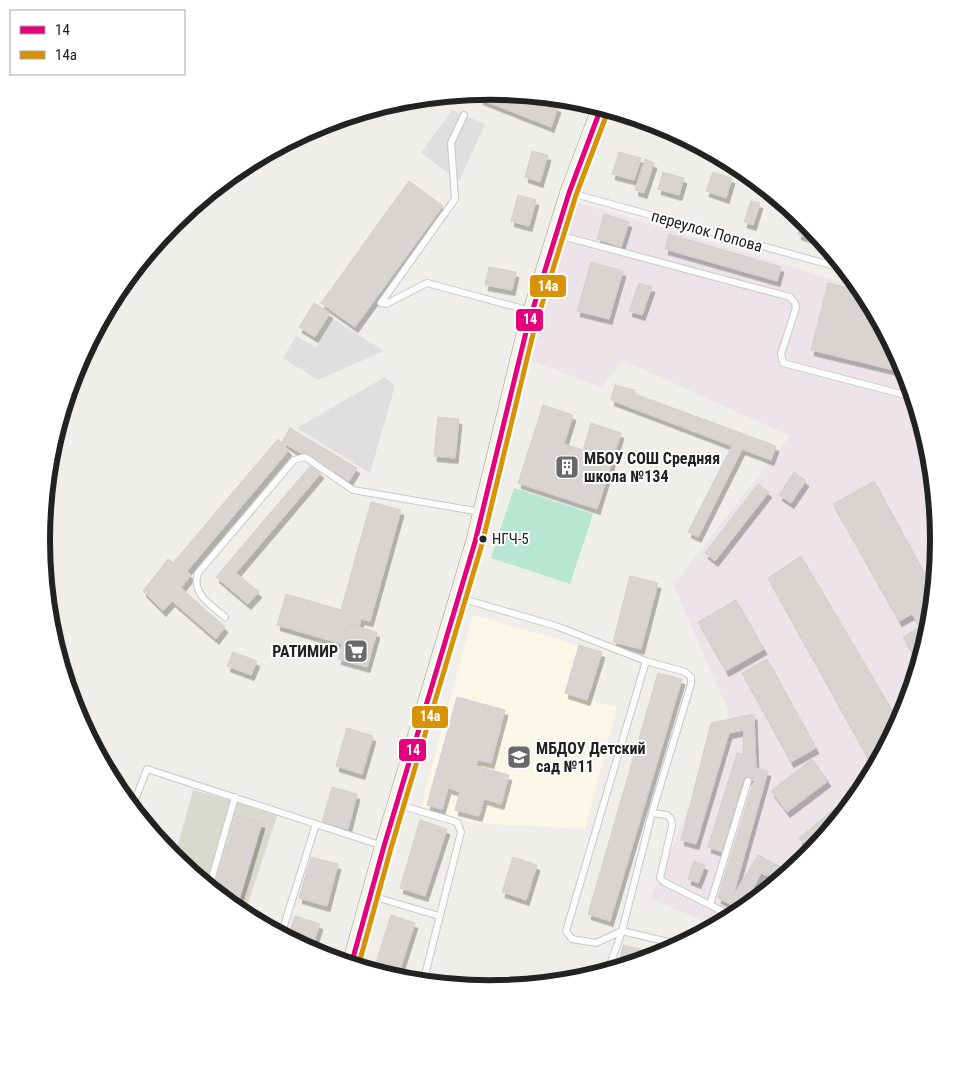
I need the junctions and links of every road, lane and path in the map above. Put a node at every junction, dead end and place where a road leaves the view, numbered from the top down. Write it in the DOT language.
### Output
graph roads {
  1 [pos="599,114"];
  2 [pos="464,115"];
  3 [pos="569,193"];
  4 [pos="556,235"];
  5 [pos="833,266"];
  6 [pos="532,311"];
  7 [pos="906,395"];
  8 [pos="482,512"];
  9 [pos="458,598"];
  10 [pos="225,617"];
  11 [pos="646,661"];
  12 [pos="748,781"];
  13 [pos="235,797"];
  14 [pos="135,800"];
  15 [pos="398,805"];
  16 [pos="652,813"];
  17 [pos="316,824"];
  18 [pos="384,846"];
  19 [pos="211,881"];
  20 [pos="372,896"];
  21 [pos="710,906"];
  22 [pos="724,913"];
  23 [pos="439,916"];
  24 [pos="283,929"];
  25 [pos="622,931"];
  26 [pos="669,942"];
  27 [pos="353,958"];
  28 [pos="611,964"];
  29 [pos="424,975"];
  1 -- 3 [label="street"];
  2 -- 6 [label="lane"];
  3 -- 4 [label="street"];
  3 -- 5 [label="lane, переулок Попова"];
  4 -- 6 [label="street"];
  4 -- 7 [label="lane"];
  6 -- 8 [label="street"];
  8 -- 9 [label="street"];
  8 -- 10 [label="lane"];
  9 -- 11 [label="lane"];
  9 -- 15 [label="street"];
  11 -- 16 [label="lane"];
  11 -- 25 [label="lane"];
  12 -- 21 [label="lane"];
  13 -- 14 [label="lane"];
  13 -- 17 [label="lane"];
  13 -- 19 [label="lane"];
  15 -- 18 [label="street"];
  15 -- 23 [label="lane"];
  16 -- 21 [label="lane"];
  16 -- 25 [label="lane"];
  17 -- 18 [label="lane"];
  17 -- 24 [label="lane"];
  18 -- 20 [label="street"];
  20 -- 23 [label="lane"];
  20 -- 27 [label="street"];
  21 -- 22 [label="lane"];
  23 -- 29 [label="lane"];
  25 -- 26 [label="lane"];
  25 -- 28 [label="lane"];
}
